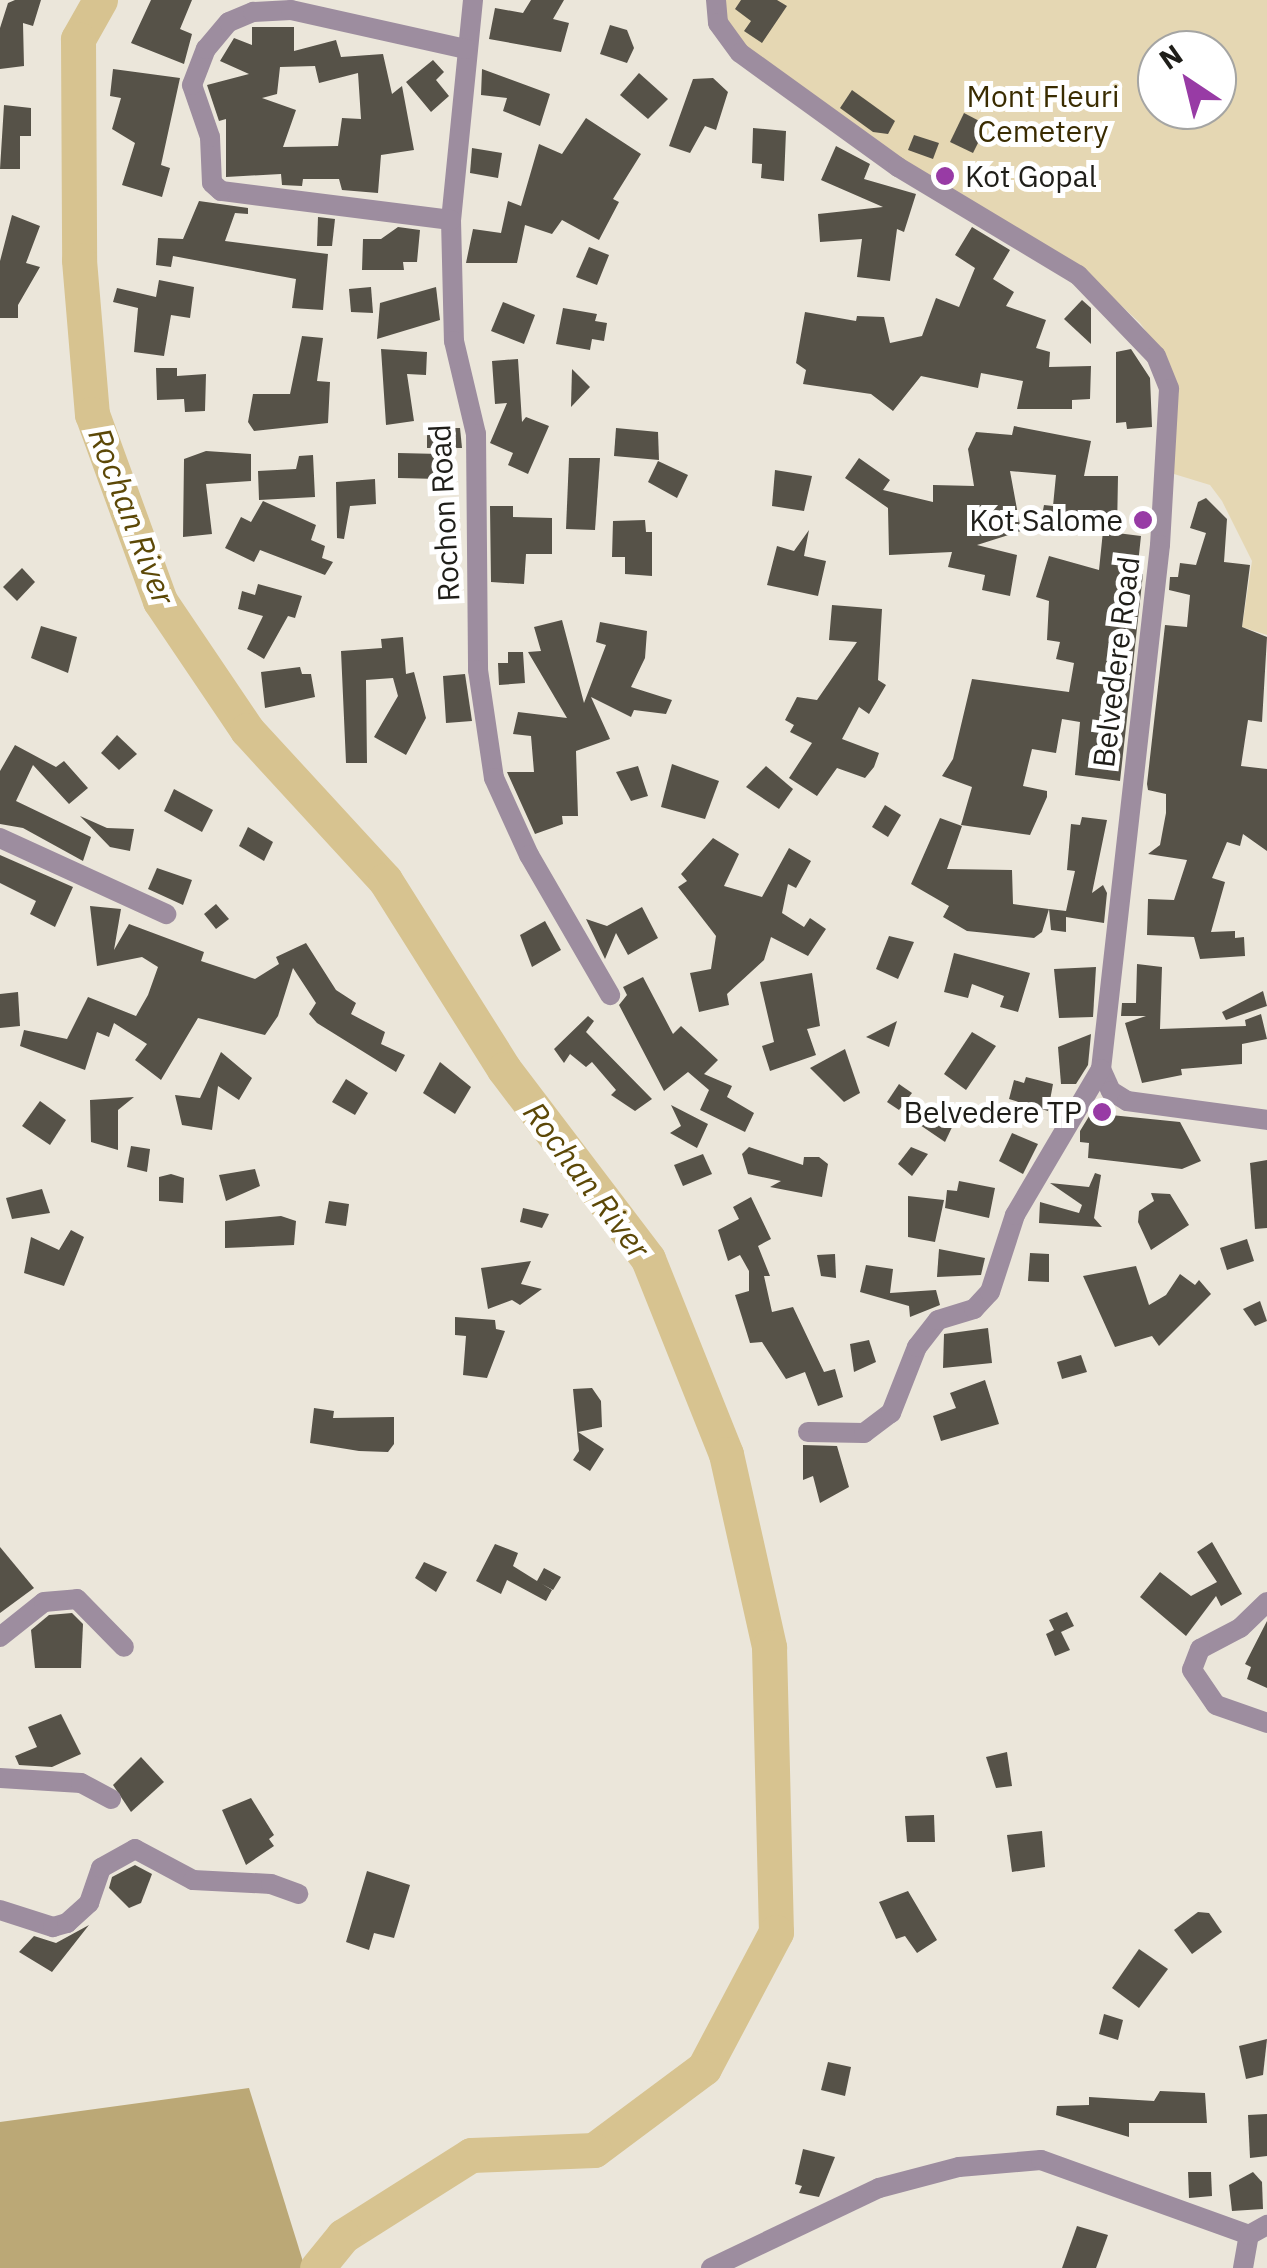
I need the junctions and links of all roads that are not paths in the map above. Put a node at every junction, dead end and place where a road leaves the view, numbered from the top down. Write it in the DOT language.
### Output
graph roads {
  1 [pos="473,0"];
  2 [pos="716,0"];
  3 [pos="466,49"];
  4 [pos="452,220"];
  5 [pos="0,838"];
  6 [pos="166,914"];
  7 [pos="610,995"];
  8 [pos="1100,1069"];
  9 [pos="1267,1120"];
  10 [pos="808,1432"];
  11 [pos="1267,1602"];
  12 [pos="0,1637"];
  13 [pos="124,1648"];
  14 [pos="1267,1723"];
  15 [pos="0,1778"];
  16 [pos="111,1799"];
  17 [pos="298,1894"];
  18 [pos="0,1910"];
  19 [pos="1258,2230"];
  20 [pos="711,2268"];
  21 [pos="1243,2268"];
  1 -- 3 [label="street, Rochon Road"];
  2 -- 8 [label="street, Belvedere Road"];
  3 -- 4 [label="street, Rochon Road"];
  3 -- 4 [label="street"];
  4 -- 7 [label="street, Rochon Road"];
  5 -- 6 [label="street"];
  8 -- 9 [label="street"];
  8 -- 10 [label="street"];
  11 -- 14 [label="street"];
  12 -- 13 [label="street"];
  15 -- 16 [label="street"];
  17 -- 18 [label="street"];
  19 -- 20 [label="street"];
  19 -- 21 [label="street"];
}
